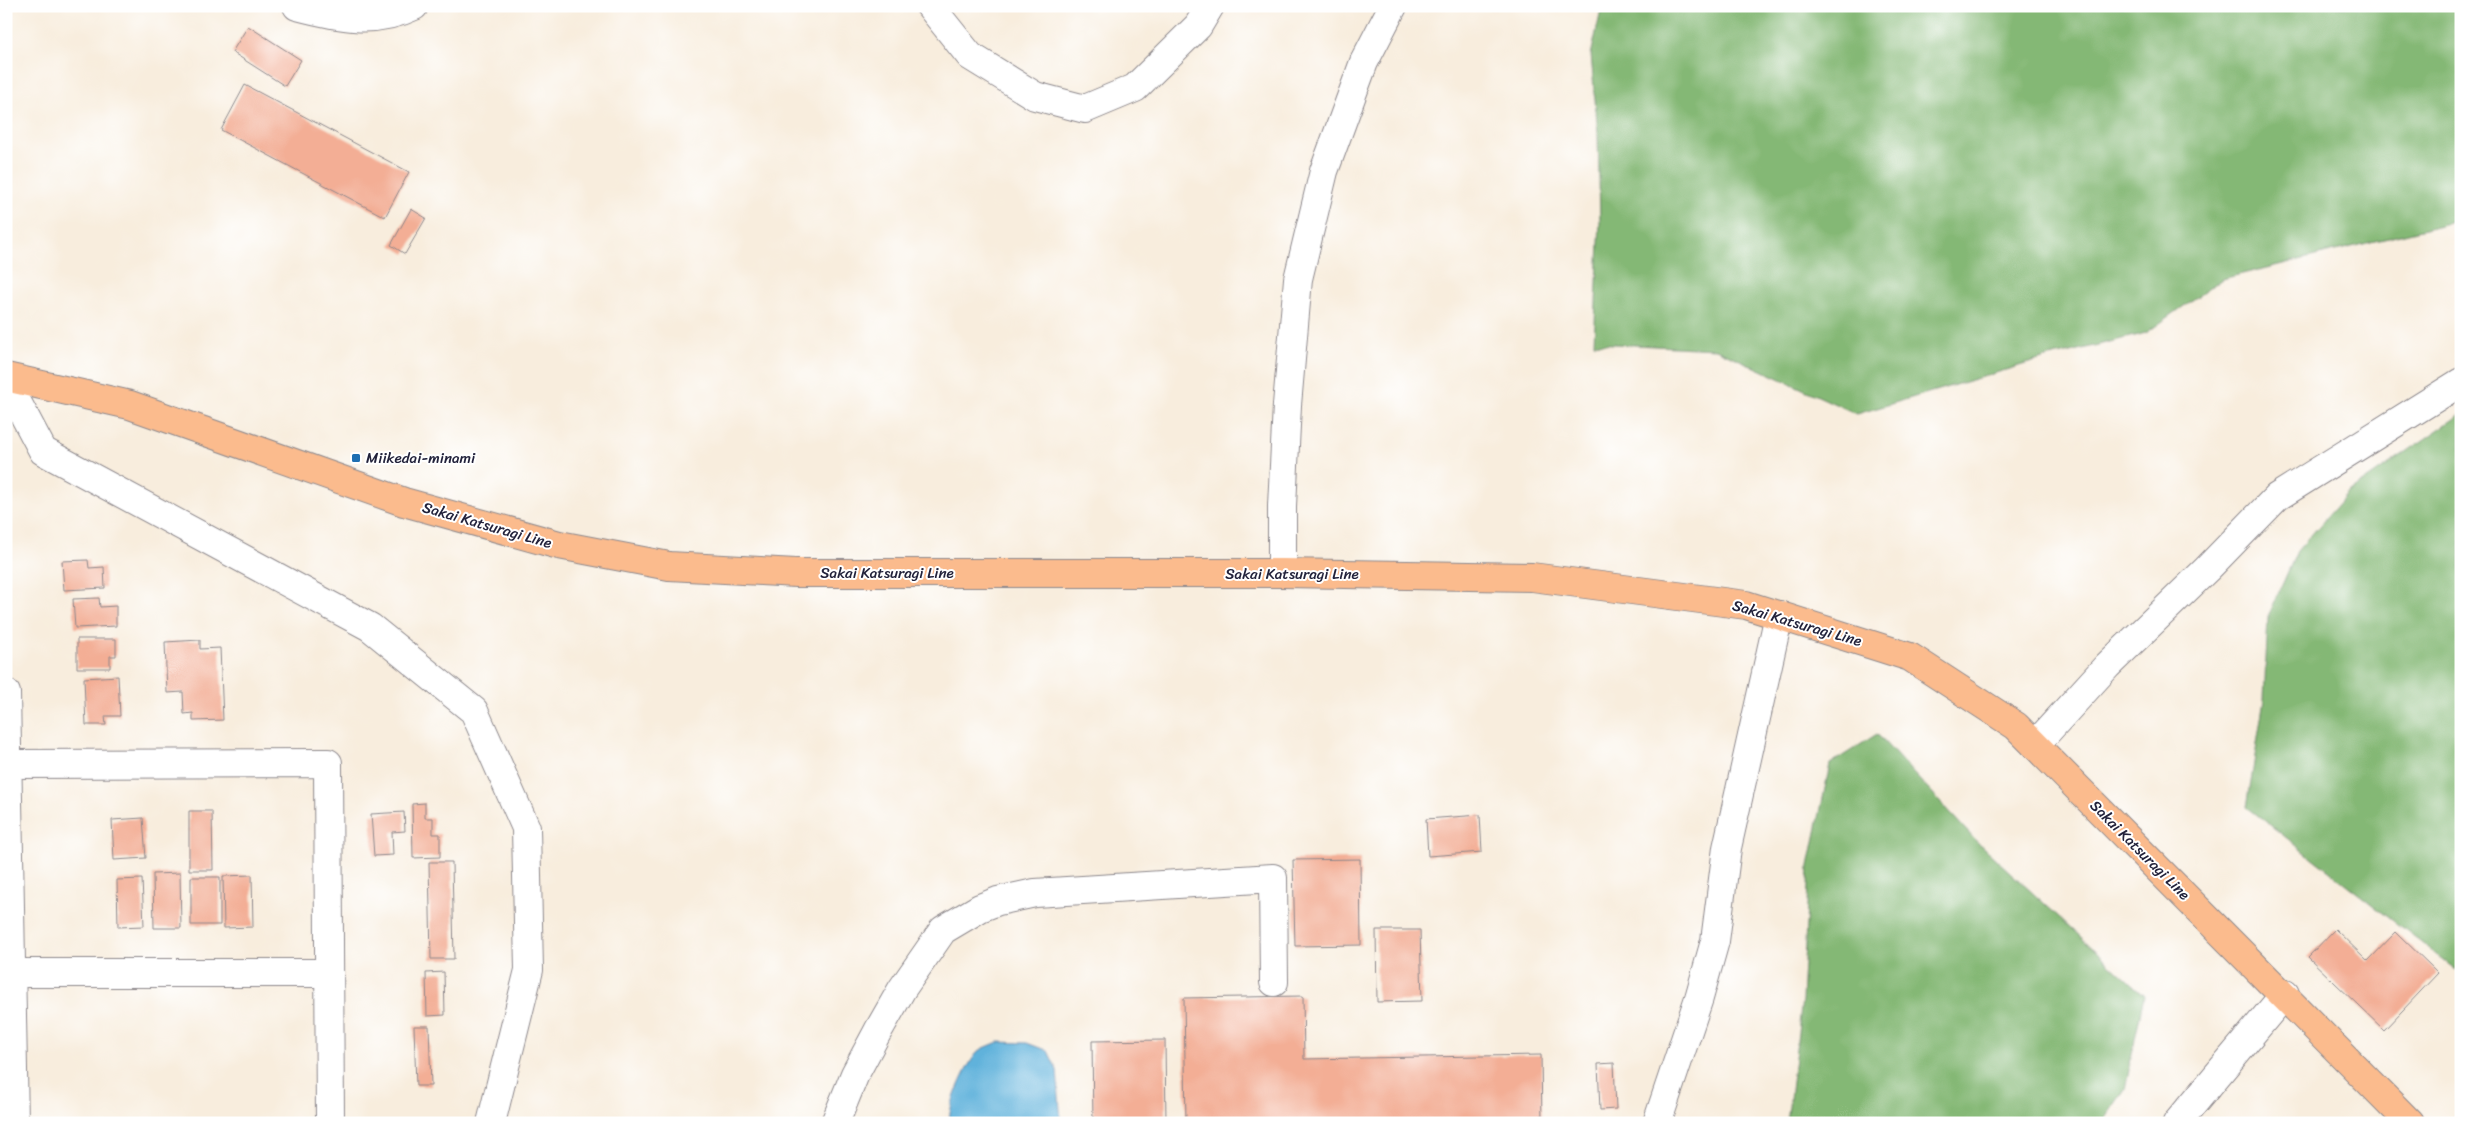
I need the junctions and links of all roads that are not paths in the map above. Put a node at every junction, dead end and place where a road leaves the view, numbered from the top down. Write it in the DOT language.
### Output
graph roads {
  1 [pos="297,6"];
  2 [pos="414,6"];
  3 [pos="930,6"];
  4 [pos="1210,6"];
  5 [pos="1393,6"];
  6 [pos="6,377"];
  7 [pos="6,381"];
  8 [pos="2461,382"];
  9 [pos="1282,573"];
  10 [pos="1779,616"];
  11 [pos="6,693"];
  12 [pos="2035,745"];
  13 [pos="8,764"];
  14 [pos="11,972"];
  15 [pos="329,973"];
  16 [pos="1274,982"];
  17 [pos="2285,994"];
  18 [pos="14,1123"];
  19 [pos="330,1123"];
  20 [pos="492,1123"];
  21 [pos="835,1123"];
  22 [pos="1658,1123"];
  23 [pos="2177,1123"];
  24 [pos="2410,1123"];
  1 -- 2 [label="street"];
  3 -- 4 [label="street"];
  5 -- 9 [label="street"];
  6 -- 9 [label="main road, Sakai Katsuragi Line"];
  7 -- 20 [label="street"];
  8 -- 12 [label="street"];
  9 -- 10 [label="main road, Sakai Katsuragi Line"];
  10 -- 12 [label="main road, Sakai Katsuragi Line"];
  10 -- 22 [label="street"];
  11 -- 13 [label="street"];
  12 -- 17 [label="main road, Sakai Katsuragi Line"];
  13 -- 14 [label="street"];
  13 -- 15 [label="street"];
  14 -- 15 [label="street"];
  14 -- 18 [label="street"];
  15 -- 19 [label="street"];
  16 -- 21 [label="street"];
  17 -- 23 [label="street"];
  17 -- 24 [label="main road, Sakai Katsuragi Line"];
}
